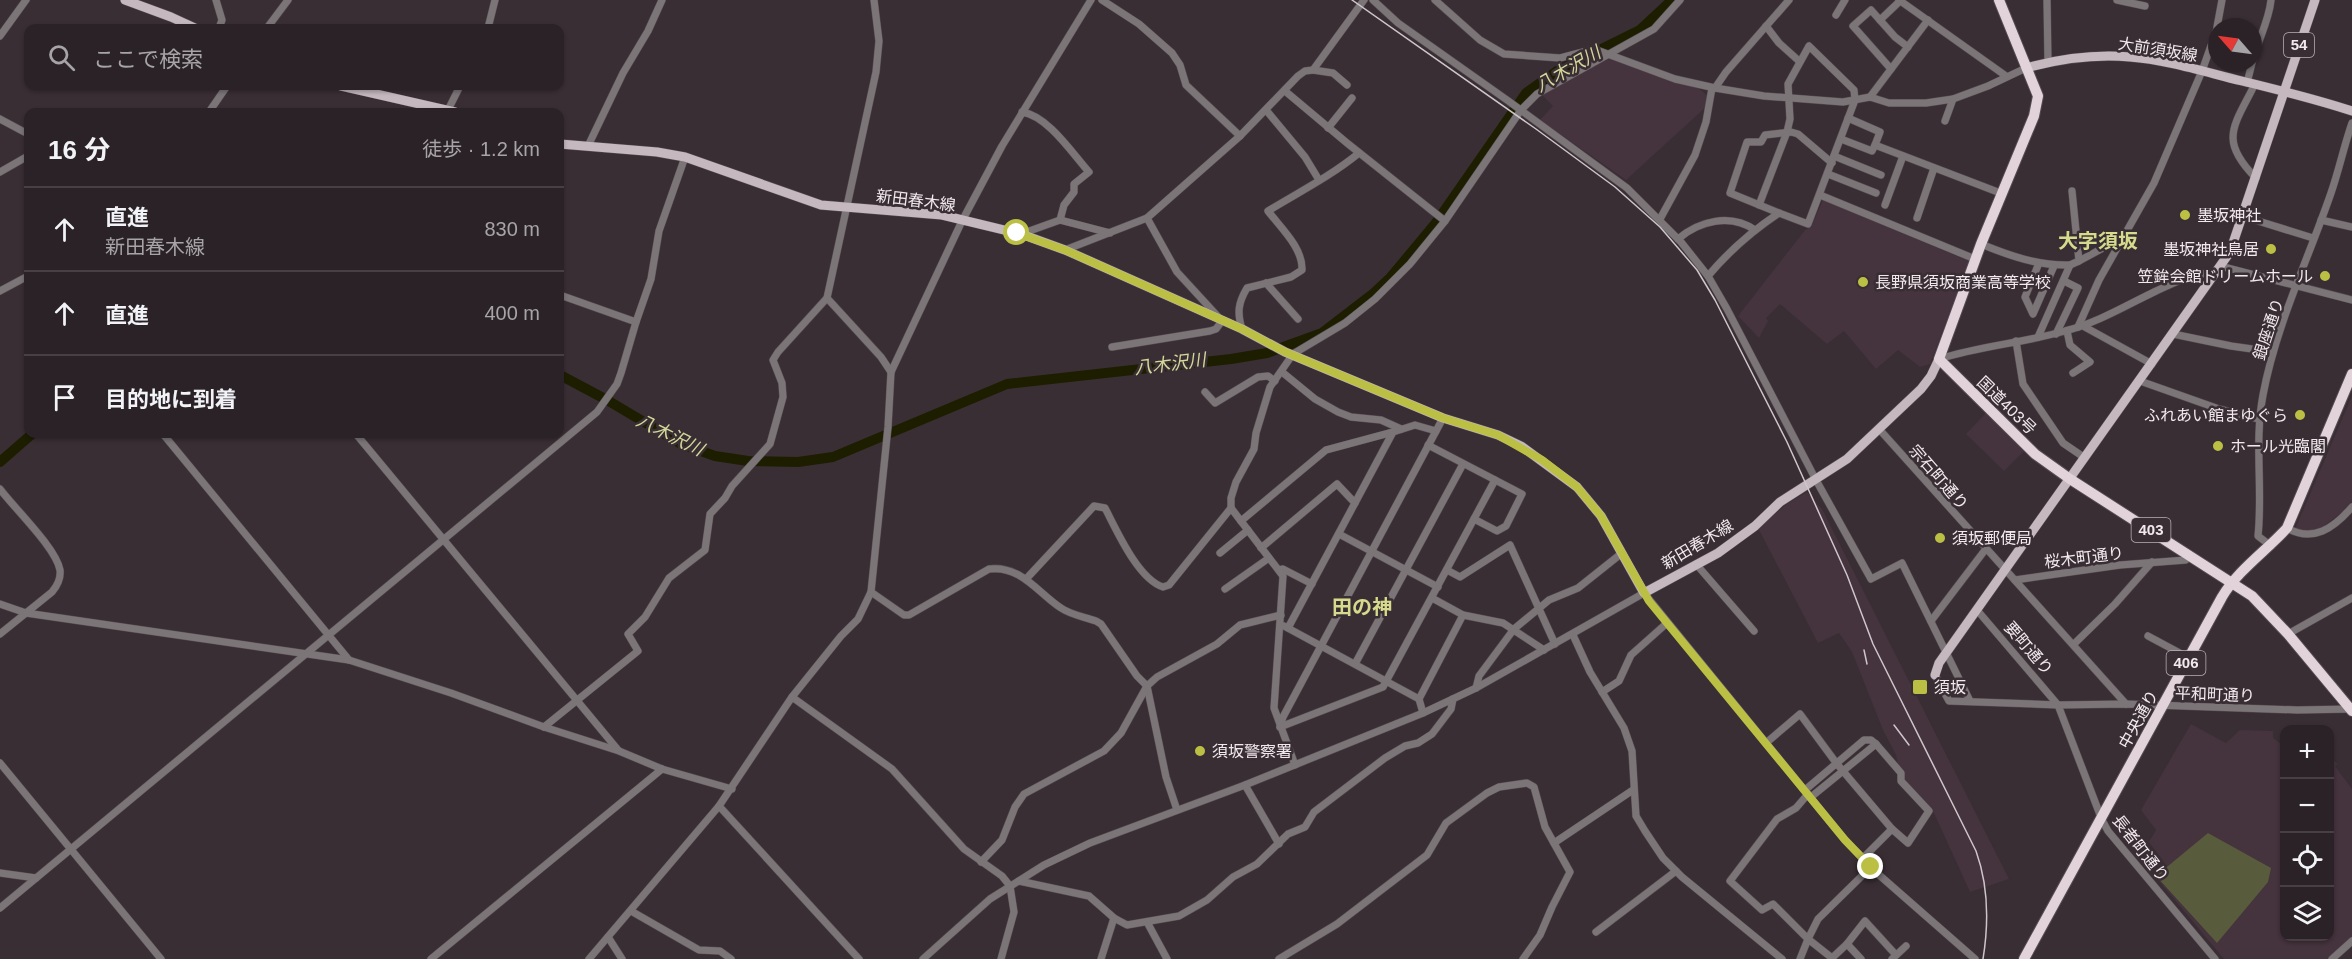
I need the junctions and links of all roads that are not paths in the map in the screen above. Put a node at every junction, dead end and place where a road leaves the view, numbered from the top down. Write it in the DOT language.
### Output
graph roads {
  1 [pos="26,0"];
  2 [pos="125,0"];
  3 [pos="216,0"];
  4 [pos="288,0"];
  5 [pos="495,0"];
  6 [pos="662,0"];
  7 [pos="874,0"];
  8 [pos="1091,0"];
  9 [pos="1103,0"];
  10 [pos="1364,0"];
  11 [pos="1373,0"];
  12 [pos="1435,0"];
  13 [pos="1680,0"];
  14 [pos="1789,0"];
  15 [pos="1845,0"];
  16 [pos="1900,0"];
  17 [pos="1999,0"];
  18 [pos="2047,0"];
  19 [pos="2117,0"];
  20 [pos="2222,0"];
  21 [pos="2271,0"];
  22 [pos="2315,0"];
  23 [pos="2145,6"];
  24 [pos="1836,15"];
  25 [pos="2219,18"];
  26 [pos="1880,20"];
  27 [pos="1928,20"];
  28 [pos="185,24"];
  29 [pos="220,24"];
  30 [pos="270,24"];
  31 [pos="489,24"];
  32 [pos="1767,26"];
  33 [pos="2262,30"];
  34 [pos="0,36"];
  35 [pos="1908,47"];
  36 [pos="1606,54"];
  37 [pos="2208,54"];
  38 [pos="1799,61"];
  39 [pos="2048,62"];
  40 [pos="2026,68"];
  41 [pos="1891,69"];
  42 [pos="1313,70"];
  43 [pos="2202,71"];
  44 [pos="2252,72"];
  45 [pos="2006,76"];
  46 [pos="2251,83"];
  47 [pos="1347,84"];
  48 [pos="1714,88"];
  49 [pos="224,90"];
  50 [pos="359,90"];
  51 [pos="459,90"];
  52 [pos="1285,91"];
  53 [pos="2283,91"];
  54 [pos="1870,97"];
  55 [pos="1352,98"];
  56 [pos="1790,99"];
  57 [pos="1953,99"];
  58 [pos="1855,100"];
  59 [pos="212,108"];
  60 [pos="438,108"];
  61 [pos="452,108"];
  62 [pos="1266,110"];
  63 [pos="1521,110"];
  64 [pos="2352,111"];
  65 [pos="1022,112"];
  66 [pos="1848,118"];
  67 [pos="0,119"];
  68 [pos="1945,121"];
  69 [pos="2352,123"];
  70 [pos="1328,128"];
  71 [pos="24,132"];
  72 [pos="1787,132"];
  73 [pos="1240,136"];
  74 [pos="1840,139"];
  75 [pos="564,144"];
  76 [pos="1875,145"];
  77 [pos="588,146"];
  78 [pos="1359,153"];
  79 [pos="1903,156"];
  80 [pos="686,157"];
  81 [pos="24,158"];
  82 [pos="1833,159"];
  83 [pos="1934,168"];
  84 [pos="0,172"];
  85 [pos="1827,174"];
  86 [pos="1881,175"];
  87 [pos="2256,178"];
  88 [pos="1319,180"];
  89 [pos="2072,191"];
  90 [pos="1876,193"];
  91 [pos="2003,194"];
  92 [pos="1820,195"];
  93 [pos="1759,205"];
  94 [pos="1885,205"];
  95 [pos="846,208"];
  96 [pos="1779,213"];
  97 [pos="2242,216"];
  98 [pos="1147,218"];
  99 [pos="1917,218"];
  100 [pos="1660,219"];
  101 [pos="1060,220"];
  102 [pos="2321,220"];
  103 [pos="962,221"];
  104 [pos="1444,221"];
  105 [pos="2352,227"];
  106 [pos="1755,230"];
  107 [pos="2126,232"];
  108 [pos="1112,233"];
  109 [pos="1021,234"];
  110 [pos="2313,238"];
  111 [pos="1678,239"];
  112 [pos="1981,244"];
  113 [pos="1065,250"];
  114 [pos="1975,259"];
  115 [pos="2079,261"];
  116 [pos="2039,263"];
  117 [pos="2054,266"];
  118 [pos="2070,266"];
  119 [pos="2218,269"];
  120 [pos="1708,276"];
  121 [pos="24,278"];
  122 [pos="2064,281"];
  123 [pos="1266,283"];
  124 [pos="2297,286"];
  125 [pos="0,291"];
  126 [pos="564,296"];
  127 [pos="827,298"];
  128 [pos="2352,300"];
  129 [pos="1298,319"];
  130 [pos="1222,321"];
  131 [pos="636,322"];
  132 [pos="2080,327"];
  133 [pos="1242,329"];
  134 [pos="2067,331"];
  135 [pos="2056,334"];
  136 [pos="2173,334"];
  137 [pos="2038,337"];
  138 [pos="2016,340"];
  139 [pos="1112,347"];
  140 [pos="2273,352"];
  141 [pos="1289,353"];
  142 [pos="1939,359"];
  143 [pos="2152,364"];
  144 [pos="891,372"];
  145 [pos="1282,372"];
  146 [pos="2073,373"];
  147 [pos="2352,374"];
  148 [pos="1275,381"];
  149 [pos="2140,381"];
  150 [pos="1205,393"];
  151 [pos="1443,418"];
  152 [pos="2259,419"];
  153 [pos="1401,429"];
  154 [pos="1879,429"];
  155 [pos="1436,431"];
  156 [pos="1393,432"];
  157 [pos="166,438"];
  158 [pos="359,438"];
  159 [pos="1428,445"];
  160 [pos="2085,458"];
  161 [pos="1463,464"];
  162 [pos="2070,479"];
  163 [pos="1495,480"];
  164 [pos="1816,480"];
  165 [pos="1,490"];
  166 [pos="1355,503"];
  167 [pos="2352,507"];
  168 [pos="1231,508"];
  169 [pos="1474,519"];
  170 [pos="1241,521"];
  171 [pos="2287,528"];
  172 [pos="1248,530"];
  173 [pos="1339,534"];
  174 [pos="444,539"];
  175 [pos="2271,546"];
  176 [pos="1261,548"];
  177 [pos="1985,550"];
  178 [pos="1372,552"];
  179 [pos="1220,553"];
  180 [pos="1622,554"];
  181 [pos="2190,554"];
  182 [pos="1269,558"];
  183 [pos="2152,562"];
  184 [pos="1696,564"];
  185 [pos="1279,570"];
  186 [pos="1405,570"];
  187 [pos="1447,570"];
  188 [pos="2004,570"];
  189 [pos="1027,578"];
  190 [pos="2015,580"];
  191 [pos="2231,582"];
  192 [pos="1312,584"];
  193 [pos="1438,587"];
  194 [pos="1225,589"];
  195 [pos="871,592"];
  196 [pos="1644,593"];
  197 [pos="1432,598"];
  198 [pos="2352,598"];
  199 [pos="0,604"];
  200 [pos="1540,608"];
  201 [pos="1977,610"];
  202 [pos="26,613"];
  203 [pos="1281,615"];
  204 [pos="1463,615"];
  205 [pos="1931,621"];
  206 [pos="1280,623"];
  207 [pos="1667,623"];
  208 [pos="1288,628"];
  209 [pos="1514,629"];
  210 [pos="1754,631"];
  211 [pos="0,634"];
  212 [pos="329,634"];
  213 [pos="1573,634"];
  214 [pos="2288,634"];
  215 [pos="2148,636"];
  216 [pos="1555,644"];
  217 [pos="2074,644"];
  218 [pos="1321,646"];
  219 [pos="1544,650"];
  220 [pos="1947,652"];
  221 [pos="307,654"];
  222 [pos="2188,658"];
  223 [pos="349,660"];
  224 [pos="1355,664"];
  225 [pos="1935,675"];
  226 [pos="1387,681"];
  227 [pos="1147,686"];
  228 [pos="1476,688"];
  229 [pos="1602,692"];
  230 [pos="792,697"];
  231 [pos="1419,699"];
  232 [pos="1453,699"];
  233 [pos="1970,701"];
  234 [pos="577,702"];
  235 [pos="2126,704"];
  236 [pos="2058,705"];
  237 [pos="2163,706"];
  238 [pos="2352,710"];
  239 [pos="1423,713"];
  240 [pos="544,727"];
  241 [pos="1280,727"];
  242 [pos="1766,743"];
  243 [pos="1876,744"];
  244 [pos="619,751"];
  245 [pos="0,763"];
  246 [pos="1837,764"];
  247 [pos="1295,765"];
  248 [pos="662,769"];
  249 [pos="1844,772"];
  250 [pos="1245,785"];
  251 [pos="732,789"];
  252 [pos="1633,790"];
  253 [pos="1808,794"];
  254 [pos="719,806"];
  255 [pos="1176,810"];
  256 [pos="2102,820"];
  257 [pos="1892,829"];
  258 [pos="1554,843"];
  259 [pos="1279,844"];
  260 [pos="70,849"];
  261 [pos="1863,858"];
  262 [pos="981,862"];
  263 [pos="1871,867"];
  264 [pos="1676,871"];
  265 [pos="0,873"];
  266 [pos="36,878"];
  267 [pos="1019,881"];
  268 [pos="1010,886"];
  269 [pos="0,908"];
  270 [pos="631,911"];
  271 [pos="1114,918"];
  272 [pos="1147,922"];
  273 [pos="1596,932"];
  274 [pos="608,937"];
  275 [pos="1808,939"];
  276 [pos="2352,941"];
  277 [pos="1847,944"];
  278 [pos="1906,946"];
  279 [pos="699,950"];
  280 [pos="1894,957"];
  281 [pos="160,959"];
  282 [pos="431,959"];
  283 [pos="589,959"];
  284 [pos="622,959"];
  285 [pos="696,959"];
  286 [pos="731,959"];
  287 [pos="859,959"];
  288 [pos="923,959"];
  289 [pos="1001,959"];
  290 [pos="1101,959"];
  291 [pos="1167,959"];
  292 [pos="1279,959"];
  293 [pos="1523,959"];
  294 [pos="1782,959"];
  295 [pos="1800,959"];
  296 [pos="1861,959"];
  297 [pos="1973,959"];
  298 [pos="2024,959"];
  299 [pos="2215,959"];
  300 [pos="2332,959"];
  1 -- 34 [label="street"];
  2 -- 28 [label="main road"];
  3 -- 29 [label="street"];
  4 -- 30 [label="street"];
  5 -- 31 [label="street"];
  6 -- 77 [label="street"];
  7 -- 95 [label="street"];
  8 -- 65 [label="street"];
  9 -- 73 [label="street"];
  10 -- 42 [label="street"];
  11 -- 63 [label="street"];
  12 -- 36 [label="street"];
  13 -- 36 [label="street"];
  14 -- 32 [label="street"];
  15 -- 24 [label="street"];
  16 -- 26 [label="street"];
  16 -- 27 [label="street"];
  17 -- 40 [label="highway"];
  18 -- 39 [label="street"];
  19 -- 23 [label="street"];
  20 -- 25 [label="street"];
  21 -- 33 [label="street"];
  22 -- 53 [label="main road, 54"];
  26 -- 35 [label="street"];
  26 -- 41 [label="street"];
  27 -- 35 [label="street"];
  27 -- 45 [label="street"];
  32 -- 38 [label="street"];
  32 -- 48 [label="street"];
  35 -- 41 [label="street"];
  36 -- 48 [label="street"];
  36 -- 63 [label="street"];
  37 -- 43 [label="street"];
  38 -- 56 [label="street"];
  38 -- 58 [label="street"];
  39 -- 40 [label="main road, 大前須坂線"];
  39 -- 43 [label="main road, 大前須坂線"];
  40 -- 45 [label="street"];
  40 -- 91 [label="highway"];
  41 -- 54 [label="street"];
  42 -- 47 [label="street"];
  42 -- 52 [label="street"];
  43 -- 46 [label="main road, 大前須坂線"];
  43 -- 107 [label="street"];
  44 -- 46 [label="street"];
  45 -- 57 [label="street"];
  46 -- 53 [label="main road, 大前須坂線"];
  46 -- 87 [label="street"];
  48 -- 56 [label="street"];
  48 -- 100 [label="street"];
  49 -- 59 [label="street"];
  50 -- 60 [label="main road"];
  51 -- 61 [label="street"];
  52 -- 62 [label="street"];
  52 -- 70 [label="street"];
  53 -- 64 [label="main road, 大前須坂線"];
  53 -- 87 [label="main road"];
  54 -- 57 [label="street"];
  54 -- 58 [label="street"];
  55 -- 70 [label="street"];
  56 -- 58 [label="street"];
  56 -- 72 [label="street"];
  57 -- 68 [label="street"];
  58 -- 66 [label="street"];
  62 -- 73 [label="street"];
  62 -- 88 [label="street"];
  63 -- 100 [label="street"];
  63 -- 104 [label="street"];
  65 -- 101 [label="street"];
  65 -- 103 [label="street"];
  66 -- 74 [label="street"];
  66 -- 76 [label="street"];
  67 -- 71 [label="street"];
  69 -- 102 [label="street, 銀座通り"];
  70 -- 78 [label="street"];
  72 -- 82 [label="street"];
  72 -- 93 [label="street"];
  72 -- 93 [label="street"];
  73 -- 98 [label="street"];
  74 -- 76 [label="street"];
  74 -- 82 [label="street"];
  75 -- 77 [label="main road, 新田春木線"];
  76 -- 79 [label="street"];
  77 -- 80 [label="main road, 新田春木線"];
  78 -- 88 [label="street"];
  78 -- 104 [label="street"];
  79 -- 83 [label="street"];
  79 -- 94 [label="street"];
  80 -- 95 [label="main road, 新田春木線"];
  80 -- 131 [label="street"];
  81 -- 84 [label="street"];
  82 -- 85 [label="street"];
  82 -- 86 [label="street"];
  83 -- 91 [label="street"];
  83 -- 99 [label="street"];
  85 -- 90 [label="street"];
  85 -- 92 [label="street"];
  87 -- 97 [label="main road"];
  88 -- 123 [label="street"];
  89 -- 115 [label="street"];
  91 -- 112 [label="highway"];
  92 -- 96 [label="street"];
  92 -- 114 [label="street"];
  93 -- 96 [label="street"];
  95 -- 103 [label="main road, 新田春木線"];
  95 -- 127 [label="street"];
  96 -- 106 [label="street"];
  97 -- 110 [label="street"];
  97 -- 119 [label="main road"];
  98 -- 108 [label="street"];
  98 -- 130 [label="street"];
  100 -- 111 [label="street"];
  101 -- 108 [label="street"];
  101 -- 109 [label="street"];
  102 -- 105 [label="street"];
  102 -- 110 [label="street, 銀座通り"];
  103 -- 109 [label="main road, 新田春木線"];
  103 -- 144 [label="street"];
  104 -- 141 [label="street"];
  106 -- 111 [label="street"];
  106 -- 120 [label="street"];
  107 -- 115 [label="street"];
  107 -- 132 [label="street"];
  108 -- 113 [label="street"];
  109 -- 113 [label="main road, 新田春木線"];
  110 -- 124 [label="street, 銀座通り"];
  111 -- 120 [label="street"];
  112 -- 114 [label="highway"];
  112 -- 116 [label="street"];
  113 -- 130 [label="main road, 新田春木線"];
  114 -- 142 [label="highway"];
  115 -- 118 [label="street"];
  116 -- 117 [label="street"];
  116 -- 117 [label="street"];
  117 -- 118 [label="street"];
  118 -- 122 [label="street"];
  119 -- 124 [label="street"];
  119 -- 132 [label="street"];
  119 -- 136 [label="main road"];
  120 -- 164 [label="street"];
  121 -- 125 [label="street"];
  122 -- 135 [label="street"];
  122 -- 137 [label="street"];
  123 -- 129 [label="street"];
  123 -- 133 [label="street"];
  124 -- 128 [label="street"];
  124 -- 140 [label="street, 銀座通り"];
  126 -- 131 [label="street"];
  127 -- 144 [label="street"];
  127 -- 234 [label="street"];
  130 -- 133 [label="main road, 新田春木線"];
  130 -- 139 [label="street"];
  131 -- 174 [label="street"];
  132 -- 134 [label="street"];
  132 -- 143 [label="street"];
  133 -- 141 [label="main road, 新田春木線"];
  134 -- 135 [label="street"];
  134 -- 146 [label="street"];
  135 -- 137 [label="street"];
  136 -- 140 [label="street"];
  136 -- 143 [label="main road"];
  137 -- 138 [label="street"];
  138 -- 142 [label="street"];
  138 -- 160 [label="street"];
  140 -- 152 [label="street, 銀座通り"];
  141 -- 145 [label="street"];
  141 -- 151 [label="main road, 新田春木線"];
  142 -- 154 [label="main road, 新田春木線"];
  142 -- 162 [label="highway, 国道403号 / 403"];
  143 -- 149 [label="main road"];
  144 -- 195 [label="street"];
  145 -- 148 [label="street"];
  145 -- 153 [label="street"];
  147 -- 171 [label="highway, 中央通り / 406"];
  148 -- 150 [label="street"];
  148 -- 168 [label="street"];
  149 -- 152 [label="street"];
  149 -- 160 [label="main road"];
  151 -- 155 [label="street"];
  151 -- 180 [label="main road, 新田春木線"];
  152 -- 175 [label="street, 銀座通り"];
  153 -- 155 [label="street"];
  153 -- 156 [label="street"];
  154 -- 164 [label="main road, 新田春木線"];
  154 -- 177 [label="street, 宗石町通り"];
  155 -- 159 [label="street"];
  156 -- 166 [label="street"];
  156 -- 170 [label="street"];
  157 -- 212 [label="street"];
  158 -- 174 [label="street"];
  159 -- 161 [label="street"];
  159 -- 178 [label="street"];
  160 -- 162 [label="main road"];
  161 -- 163 [label="street"];
  161 -- 186 [label="street"];
  162 -- 181 [label="highway, 国道403号 / 403"];
  162 -- 188 [label="main road"];
  163 -- 169 [label="street"];
  163 -- 169 [label="street"];
  164 -- 184 [label="main road, 新田春木線"];
  164 -- 205 [label="street"];
  165 -- 202 [label="street"];
  166 -- 173 [label="street"];
  166 -- 176 [label="street"];
  167 -- 171 [label="street"];
  168 -- 170 [label="street"];
  168 -- 189 [label="street"];
  169 -- 187 [label="street"];
  170 -- 172 [label="street"];
  171 -- 175 [label="highway, 中央通り / 406"];
  172 -- 176 [label="street"];
  172 -- 179 [label="street"];
  173 -- 178 [label="street"];
  173 -- 192 [label="street"];
  174 -- 212 [label="street"];
  174 -- 234 [label="street"];
  175 -- 191 [label="highway, 中央通り / 406"];
  176 -- 182 [label="street"];
  177 -- 188 [label="street, 宗石町通り"];
  177 -- 205 [label="street"];
  178 -- 186 [label="street"];
  178 -- 218 [label="street"];
  180 -- 196 [label="main road, 新田春木線"];
  180 -- 200 [label="street"];
  181 -- 183 [label="street, 桜木町通り"];
  181 -- 191 [label="highway, 国道403号 / 403"];
  182 -- 185 [label="street"];
  182 -- 194 [label="street"];
  183 -- 190 [label="street, 桜木町通り"];
  183 -- 217 [label="street"];
  184 -- 196 [label="main road, 新田春木線"];
  184 -- 210 [label="street"];
  185 -- 192 [label="street"];
  185 -- 203 [label="street"];
  186 -- 193 [label="street"];
  186 -- 224 [label="street"];
  187 -- 193 [label="street"];
  187 -- 200 [label="street"];
  188 -- 190 [label="street, 宗石町通り"];
  188 -- 201 [label="main road"];
  189 -- 195 [label="street"];
  189 -- 227 [label="street"];
  190 -- 217 [label="street"];
  191 -- 214 [label="highway, 国道403号 / 403"];
  191 -- 222 [label="highway, 中央通り / 406"];
  192 -- 208 [label="street"];
  193 -- 197 [label="street"];
  195 -- 230 [label="street"];
  196 -- 207 [label="street"];
  196 -- 213 [label="street"];
  197 -- 204 [label="street"];
  197 -- 226 [label="street"];
  198 -- 214 [label="street"];
  199 -- 202 [label="street"];
  200 -- 209 [label="street"];
  200 -- 216 [label="street"];
  201 -- 220 [label="main road"];
  201 -- 236 [label="street, 要町通り"];
  202 -- 211 [label="street"];
  202 -- 221 [label="street"];
  203 -- 206 [label="street"];
  203 -- 227 [label="street"];
  204 -- 209 [label="street"];
  204 -- 231 [label="street"];
  205 -- 220 [label="street"];
  206 -- 208 [label="street"];
  206 -- 241 [label="street"];
  207 -- 229 [label="street"];
  207 -- 242 [label="street"];
  208 -- 218 [label="street"];
  209 -- 219 [label="street"];
  209 -- 228 [label="street"];
  212 -- 221 [label="street"];
  212 -- 223 [label="street"];
  213 -- 216 [label="street"];
  213 -- 229 [label="street"];
  214 -- 238 [label="highway, 国道403号 / 403"];
  215 -- 222 [label="street"];
  216 -- 219 [label="street"];
  217 -- 235 [label="street"];
  218 -- 224 [label="street"];
  218 -- 241 [label="street"];
  219 -- 228 [label="street"];
  220 -- 225 [label="main road"];
  220 -- 233 [label="street"];
  221 -- 223 [label="street"];
  221 -- 260 [label="street"];
  222 -- 237 [label="highway, 中央通り / 406"];
  223 -- 240 [label="street"];
  224 -- 226 [label="street"];
  225 -- 233 [label="street, 平和町通り"];
  226 -- 231 [label="street"];
  226 -- 241 [label="street"];
  227 -- 255 [label="street"];
  227 -- 262 [label="street"];
  228 -- 232 [label="street"];
  229 -- 252 [label="street"];
  230 -- 251 [label="street"];
  230 -- 262 [label="street"];
  231 -- 239 [label="street"];
  232 -- 239 [label="street"];
  232 -- 259 [label="street"];
  233 -- 236 [label="street, 平和町通り"];
  234 -- 240 [label="street"];
  234 -- 244 [label="street"];
  235 -- 236 [label="street, 平和町通り"];
  235 -- 237 [label="street, 平和町通り"];
  236 -- 256 [label="street, 長者町通り"];
  237 -- 238 [label="street, 平和町通り"];
  237 -- 256 [label="highway, 中央通り / 406"];
  239 -- 247 [label="street"];
  240 -- 244 [label="street"];
  241 -- 247 [label="street"];
  242 -- 246 [label="street"];
  242 -- 253 [label="street"];
  243 -- 246 [label="street"];
  243 -- 249 [label="street"];
  243 -- 257 [label="street"];
  244 -- 248 [label="street"];
  245 -- 260 [label="street"];
  246 -- 249 [label="street"];
  246 -- 253 [label="street"];
  247 -- 250 [label="street"];
  248 -- 251 [label="street"];
  248 -- 282 [label="street"];
  249 -- 253 [label="street"];
  249 -- 257 [label="street"];
  250 -- 255 [label="street"];
  250 -- 259 [label="street"];
  251 -- 254 [label="street"];
  252 -- 258 [label="street"];
  252 -- 264 [label="street"];
  253 -- 261 [label="street"];
  253 -- 275 [label="street"];
  254 -- 270 [label="street"];
  254 -- 287 [label="street"];
  255 -- 267 [label="street"];
  256 -- 298 [label="highway, 中央通り / 406"];
  256 -- 299 [label="street, 長者町通り"];
  257 -- 261 [label="street"];
  258 -- 292 [label="street"];
  258 -- 293 [label="street"];
  259 -- 272 [label="street"];
  260 -- 266 [label="street"];
  260 -- 281 [label="street"];
  261 -- 263 [label="street"];
  262 -- 268 [label="street"];
  263 -- 275 [label="street"];
  263 -- 297 [label="street"];
  264 -- 273 [label="street"];
  264 -- 294 [label="street"];
  265 -- 266 [label="street"];
  266 -- 269 [label="street"];
  267 -- 268 [label="street"];
  267 -- 271 [label="street"];
  268 -- 288 [label="street"];
  268 -- 289 [label="street"];
  270 -- 274 [label="street"];
  270 -- 279 [label="street"];
  271 -- 272 [label="street"];
  271 -- 290 [label="street"];
  272 -- 291 [label="street"];
  274 -- 283 [label="street"];
  274 -- 284 [label="street"];
  275 -- 277 [label="street"];
  275 -- 295 [label="street"];
  276 -- 300 [label="street"];
  277 -- 280 [label="street"];
  277 -- 296 [label="street"];
  278 -- 280 [label="street"];
  279 -- 285 [label="street"];
  279 -- 286 [label="street"];
}
